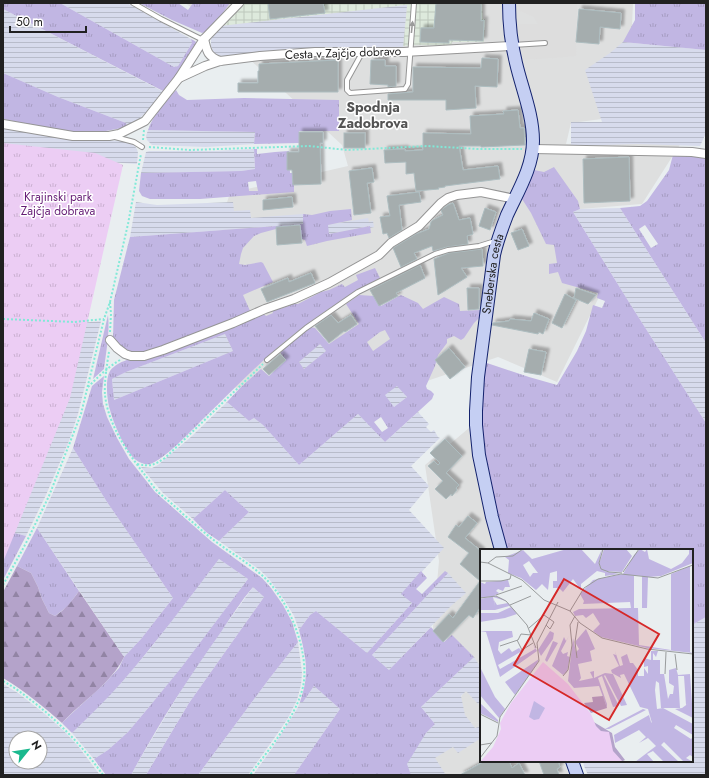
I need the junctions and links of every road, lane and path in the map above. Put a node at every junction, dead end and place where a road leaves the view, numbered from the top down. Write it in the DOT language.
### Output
graph roads {
  1 [pos="133,3"];
  2 [pos="239,3"];
  3 [pos="414,3"];
  4 [pos="509,3"];
  5 [pos="204,39"];
  6 [pos="545,43"];
  7 [pos="512,46"];
  8 [pos="363,51"];
  9 [pos="410,51"];
  10 [pos="220,61"];
  11 [pos="179,78"];
  12 [pos="145,121"];
  13 [pos="3,124"];
  14 [pos="109,136"];
  15 [pos="142,147"];
  16 [pos="533,149"];
  17 [pos="706,154"];
  18 [pos="515,199"];
  19 [pos="498,240"];
  20 [pos="110,302"];
  21 [pos="3,319"];
  22 [pos="104,319"];
  23 [pos="110,340"];
  24 [pos="130,356"];
  25 [pos="267,360"];
  26 [pos="107,370"];
  27 [pos="87,388"];
  28 [pos="136,464"];
  29 [pos="501,549"];
  30 [pos="3,585"];
  31 [pos="3,681"];
  32 [pos="572,762"];
  33 [pos="103,775"];
  34 [pos="250,775"];
  35 [pos="577,775"];
  1 -- 5 [label="lane"];
  2 -- 5 [label="street, Cesta v Zajčjo dobravo"];
  9 -- 3 [label="lane, one-way"];
  4 -- 7 [label="street, Sneberska cesta"];
  5 -- 10 [label="street"];
  5 -- 11 [label="street, Cesta v Zajčjo dobravo"];
  6 -- 7 [label="lane"];
  7 -- 9 [label="street, Cesta v Zajčjo dobravo"];
  7 -- 16 [label="street, Sneberska cesta"];
  8 -- 9 [label="street, Cesta v Zajčjo dobravo"];
  8 -- 9 [label="lane"];
  8 -- 10 [label="street, Cesta v Zajčjo dobravo"];
  10 -- 11 [label="street, Cesta v Zajčjo dobravo"];
  11 -- 12 [label="street, Cesta v Zajčjo dobravo"];
  12 -- 14 [label="street, Cesta v Zajčjo dobravo"];
  12 -- 15 [label="path"];
  13 -- 14 [label="street, Cesta v Zajčjo dobravo"];
  14 -- 15 [label="lane"];
  15 -- 16 [label="path"];
  15 -- 20 [label="path"];
  16 -- 17 [label="street"];
  16 -- 18 [label="street, Sneberska cesta"];
  18 -- 19 [label="street, Sneberska cesta"];
  18 -- 24 [label="street"];
  19 -- 25 [label="lane"];
  19 -- 29 [label="street, Sneberska cesta"];
  20 -- 22 [label="path"];
  20 -- 23 [label="path"];
  21 -- 22 [label="path"];
  22 -- 27 [label="path"];
  23 -- 24 [label="street"];
  23 -- 26 [label="path"];
  24 -- 26 [label="path"];
  25 -- 28 [label="path"];
  26 -- 27 [label="path"];
  26 -- 28 [label="path"];
  27 -- 30 [label="path"];
  28 -- 34 [label="path"];
  31 -- 33 [label="path"];
  32 -- 35 [label="street"];
}
